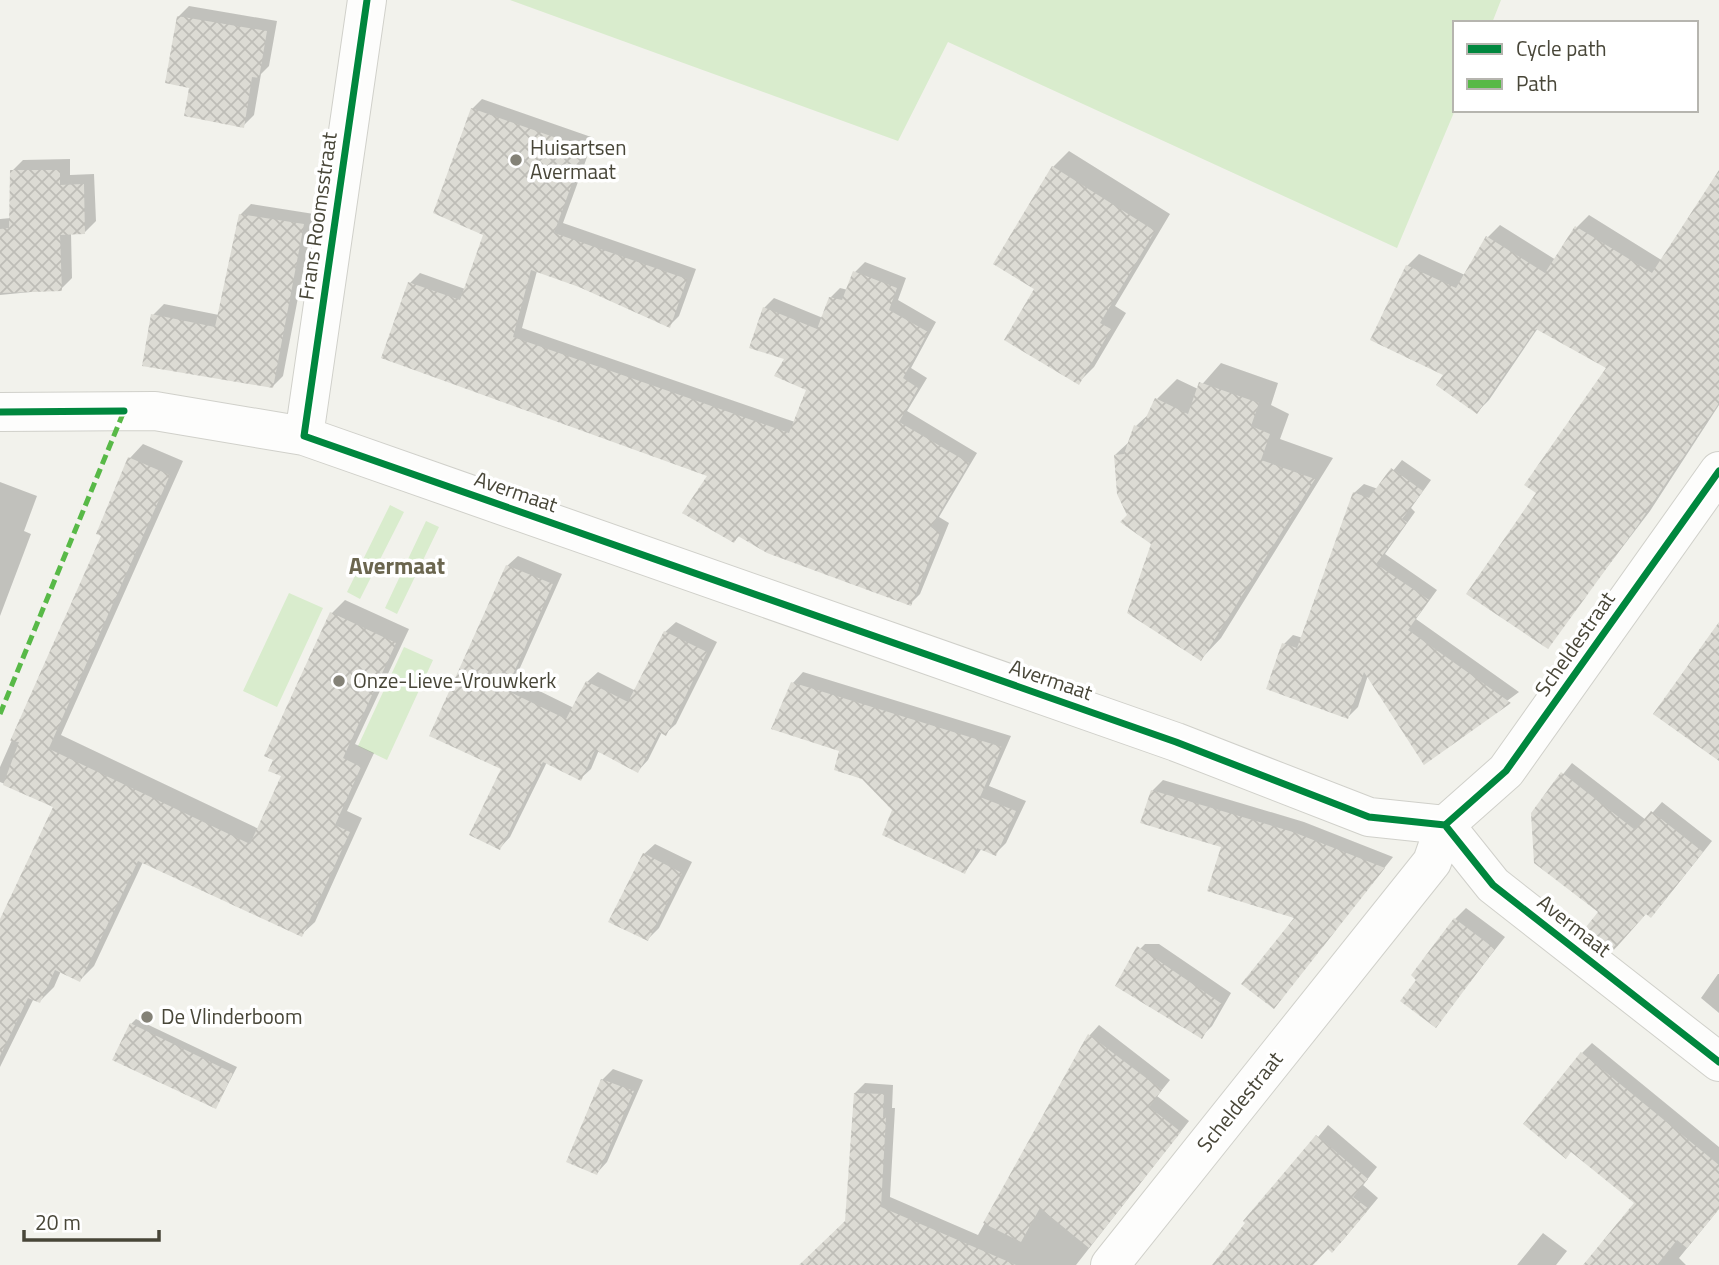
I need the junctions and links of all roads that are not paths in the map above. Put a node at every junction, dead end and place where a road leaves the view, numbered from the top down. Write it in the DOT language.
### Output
graph roads {
  1 [pos="367,0"];
  2 [pos="0,412"];
  3 [pos="304,436"];
  4 [pos="1719,471"];
  5 [pos="1445,825"];
  6 [pos="1719,1062"];
  7 [pos="1110,1265"];
  1 -- 3 [label="street, Frans Roomsstraat"];
  2 -- 3 [label="street, Avermaat"];
  3 -- 5 [label="street, Avermaat"];
  4 -- 5 [label="street, Scheldestraat"];
  5 -- 6 [label="street, Avermaat"];
  5 -- 7 [label="street, Scheldestraat"];
}
